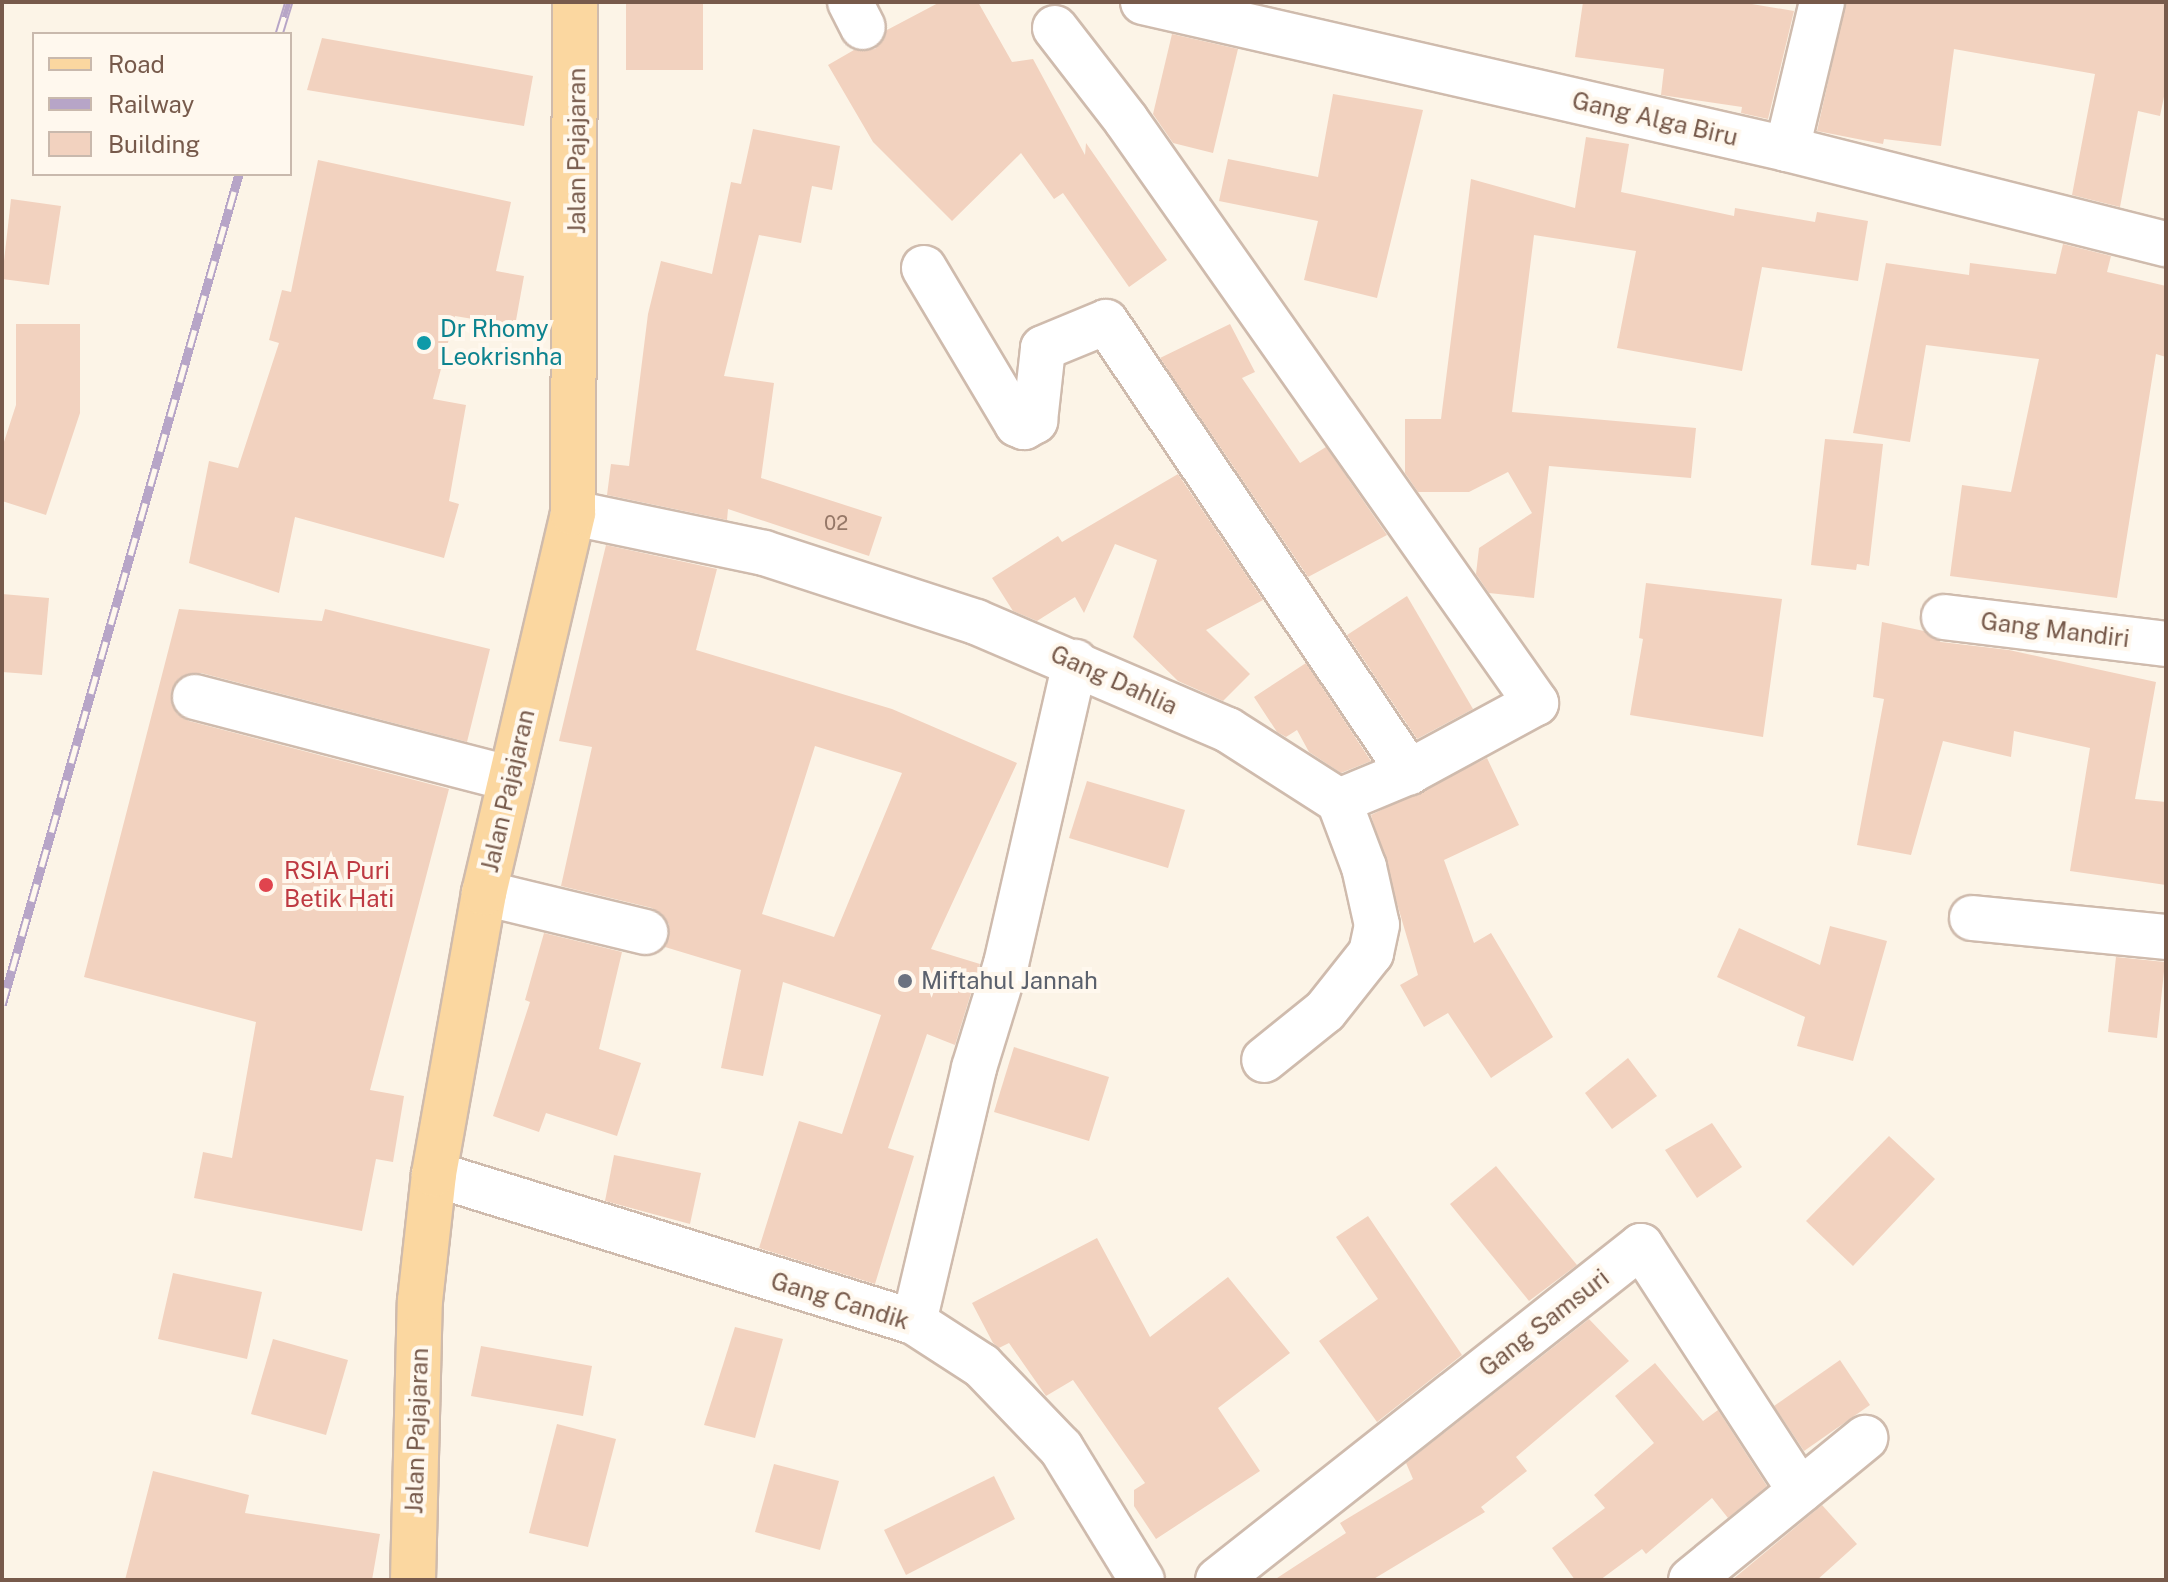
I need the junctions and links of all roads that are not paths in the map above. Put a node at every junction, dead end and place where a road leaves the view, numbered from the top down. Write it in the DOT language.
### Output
graph roads {
  1 [pos="575,2"];
  2 [pos="1143,2"];
  3 [pos="1822,2"];
  4 [pos="1055,28"];
  5 [pos="1787,149"];
  6 [pos="2166,244"];
  7 [pos="924,268"];
  8 [pos="573,513"];
  9 [pos="1944,617"];
  10 [pos="2166,644"];
  11 [pos="1075,662"];
  12 [pos="195,697"];
  13 [pos="1409,772"];
  14 [pos="511,779"];
  15 [pos="1339,801"];
  16 [pos="484,893"];
  17 [pos="1972,918"];
  18 [pos="645,932"];
  19 [pos="2166,937"];
  20 [pos="1264,1060"];
  21 [pos="434,1174"];
  22 [pos="914,1322"];
  23 [pos="1865,1438"];
  24 [pos="1800,1491"];
  25 [pos="413,1580"];
  26 [pos="1142,1580"];
  27 [pos="1218,1580"];
  28 [pos="1691,1580"];
  1 -- 8 [label="main road, Jalan Pajajaran"];
  2 -- 5 [label="street, Gang Alga Biru"];
  3 -- 5 [label="street"];
  4 -- 13 [label="street"];
  5 -- 6 [label="street, Gang Alga Biru"];
  7 -- 13 [label="street"];
  8 -- 11 [label="street, Gang Dahlia"];
  8 -- 14 [label="main road, Jalan Pajajaran"];
  9 -- 10 [label="street, Gang Mandiri"];
  11 -- 15 [label="street, Gang Dahlia"];
  11 -- 22 [label="street"];
  12 -- 14 [label="street"];
  13 -- 15 [label="street"];
  14 -- 16 [label="main road, Jalan Pajajaran"];
  15 -- 20 [label="street"];
  16 -- 18 [label="street"];
  16 -- 21 [label="main road, Jalan Pajajaran"];
  17 -- 19 [label="street"];
  21 -- 22 [label="street, Gang Candik"];
  21 -- 25 [label="main road, Jalan Pajajaran"];
  22 -- 26 [label="street, Gang Candik"];
  23 -- 24 [label="street"];
  24 -- 27 [label="street, Gang Samsuri"];
  24 -- 28 [label="street"];
}
